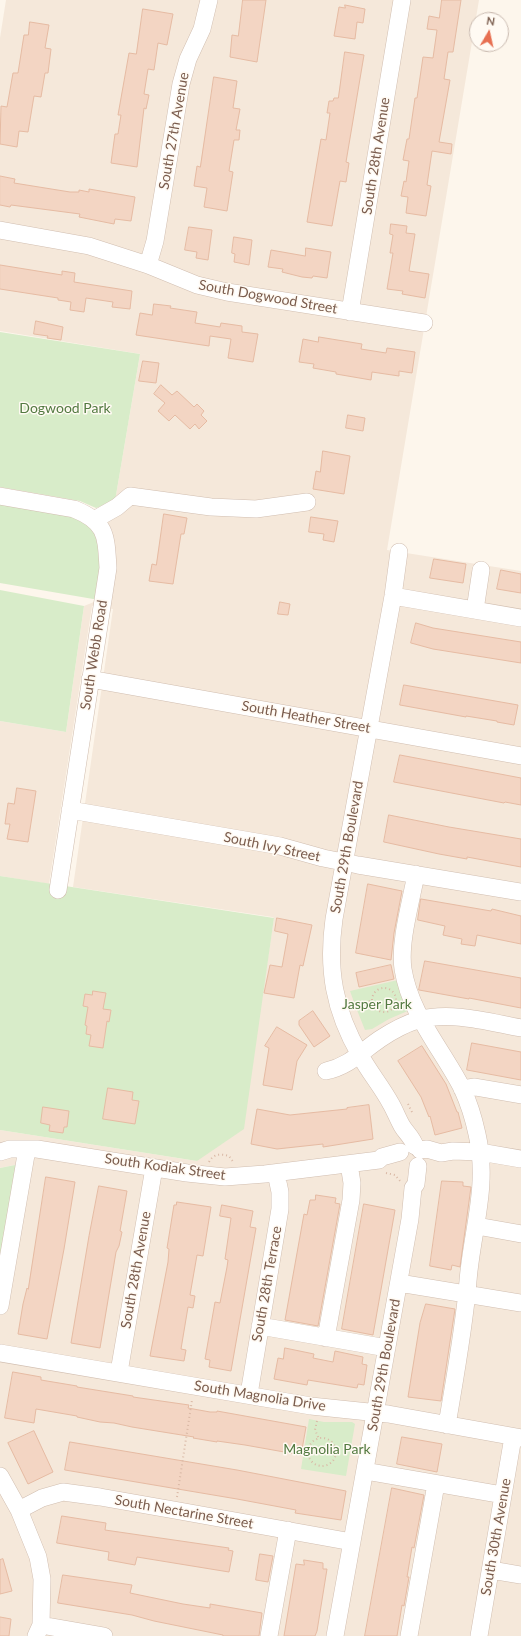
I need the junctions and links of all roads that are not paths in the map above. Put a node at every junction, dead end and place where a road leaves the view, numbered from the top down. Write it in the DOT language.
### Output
graph roads {
  1 [pos="209,0"];
  2 [pos="402,0"];
  3 [pos="0,230"];
  4 [pos="148,265"];
  5 [pos="350,312"];
  6 [pos="424,323"];
  7 [pos="0,496"];
  8 [pos="307,502"];
  9 [pos="94,520"];
  10 [pos="399,552"];
  11 [pos="481,570"];
  12 [pos="393,596"];
  13 [pos="475,610"];
  14 [pos="521,618"];
  15 [pos="90,679"];
  16 [pos="368,728"];
  17 [pos="521,756"];
  18 [pos="70,810"];
  19 [pos="345,862"];
  20 [pos="416,874"];
  21 [pos="58,890"];
  22 [pos="521,892"];
  23 [pos="422,1019"];
  24 [pos="521,1028"];
  25 [pos="359,1054"];
  26 [pos="326,1071"];
  27 [pos="462,1089"];
  28 [pos="521,1094"];
  29 [pos="27,1149"];
  30 [pos="0,1152"];
  31 [pos="480,1152"];
  32 [pos="410,1157"];
  33 [pos="521,1159"];
  34 [pos="349,1164"];
  35 [pos="154,1168"];
  36 [pos="276,1173"];
  37 [pos="477,1226"];
  38 [pos="521,1234"];
  39 [pos="399,1283"];
  40 [pos="468,1294"];
  41 [pos="521,1303"];
  42 [pos="0,1306"];
  43 [pos="260,1326"];
  44 [pos="326,1338"];
  45 [pos="387,1348"];
  46 [pos="0,1352"];
  47 [pos="119,1372"];
  48 [pos="249,1394"];
  49 [pos="375,1412"];
  50 [pos="446,1425"];
  51 [pos="517,1438"];
  52 [pos="365,1471"];
  53 [pos="0,1476"];
  54 [pos="436,1484"];
  55 [pos="503,1495"];
  56 [pos="19,1510"];
  57 [pos="288,1530"];
  58 [pos="352,1542"];
  59 [pos="490,1570"];
  60 [pos="521,1575"];
  61 [pos="39,1630"];
  62 [pos="104,1636"];
  63 [pos="269,1636"];
  64 [pos="335,1636"];
  65 [pos="409,1636"];
  66 [pos="478,1636"];
  1 -- 4 [label="street, South 27th Avenue"];
  2 -- 5 [label="street, South 28th Avenue"];
  3 -- 4 [label="street, South Dogwood Street"];
  4 -- 5 [label="street, South Dogwood Street"];
  5 -- 6 [label="street, South Dogwood Street"];
  7 -- 9 [label="street, South Webb Road"];
  8 -- 9 [label="street"];
  9 -- 15 [label="street, South Webb Road"];
  10 -- 12 [label="street, South 29th Boulevard"];
  11 -- 13 [label="street"];
  12 -- 13 [label="street"];
  12 -- 16 [label="street, South 29th Boulevard"];
  13 -- 14 [label="street"];
  15 -- 16 [label="street, South Heather Street"];
  15 -- 18 [label="street, South Webb Road"];
  16 -- 17 [label="street, South Heather Street"];
  16 -- 19 [label="street, South 29th Boulevard"];
  18 -- 19 [label="street, South Ivy Street"];
  18 -- 21 [label="street, South Webb Road"];
  19 -- 20 [label="street, South Ivy Street"];
  19 -- 25 [label="street, South 29th Boulevard"];
  20 -- 22 [label="street, South Ivy Street"];
  20 -- 23 [label="street"];
  23 -- 24 [label="street"];
  23 -- 25 [label="street"];
  23 -- 27 [label="street"];
  25 -- 26 [label="street"];
  25 -- 32 [label="street, South 29th Boulevard"];
  27 -- 28 [label="street"];
  27 -- 31 [label="street"];
  29 -- 30 [label="street, South Kodiak Street"];
  29 -- 35 [label="street, South Kodiak Street"];
  29 -- 42 [label="street"];
  31 -- 32 [label="street, South Kodiak Street"];
  31 -- 33 [label="street, South Kodiak Street"];
  31 -- 37 [label="street"];
  32 -- 34 [label="street, South Kodiak Street"];
  32 -- 39 [label="street, South 29th Boulevard"];
  34 -- 36 [label="street, South Kodiak Street"];
  34 -- 44 [label="street"];
  35 -- 36 [label="street, South Kodiak Street"];
  35 -- 47 [label="street, South 28th Avenue"];
  36 -- 43 [label="street, South 28th Terrace"];
  37 -- 38 [label="street"];
  37 -- 40 [label="street"];
  39 -- 40 [label="street"];
  39 -- 45 [label="street, South 29th Boulevard"];
  40 -- 41 [label="street"];
  40 -- 50 [label="street"];
  43 -- 44 [label="street"];
  43 -- 48 [label="street, South 28th Terrace"];
  44 -- 45 [label="street"];
  45 -- 49 [label="street, South 29th Boulevard"];
  46 -- 47 [label="street, South Magnolia Drive"];
  47 -- 48 [label="street, South Magnolia Drive"];
  48 -- 49 [label="street, South Magnolia Drive"];
  49 -- 50 [label="street, South Magnolia Drive"];
  49 -- 52 [label="street, South 29th Boulevard"];
  50 -- 51 [label="street, South Magnolia Drive"];
  51 -- 55 [label="street, South 30th Avenue"];
  52 -- 54 [label="street"];
  52 -- 58 [label="street, South 29th Boulevard"];
  53 -- 56 [label="street"];
  54 -- 55 [label="street"];
  54 -- 65 [label="street"];
  55 -- 59 [label="street, South 30th Avenue"];
  56 -- 57 [label="street, South Nectarine Street"];
  56 -- 61 [label="street"];
  57 -- 58 [label="street, South Nectarine Street"];
  57 -- 63 [label="street"];
  58 -- 64 [label="street, South 29th Boulevard"];
  59 -- 60 [label="street"];
  59 -- 66 [label="street, South 30th Avenue"];
  61 -- 62 [label="street"];
}
